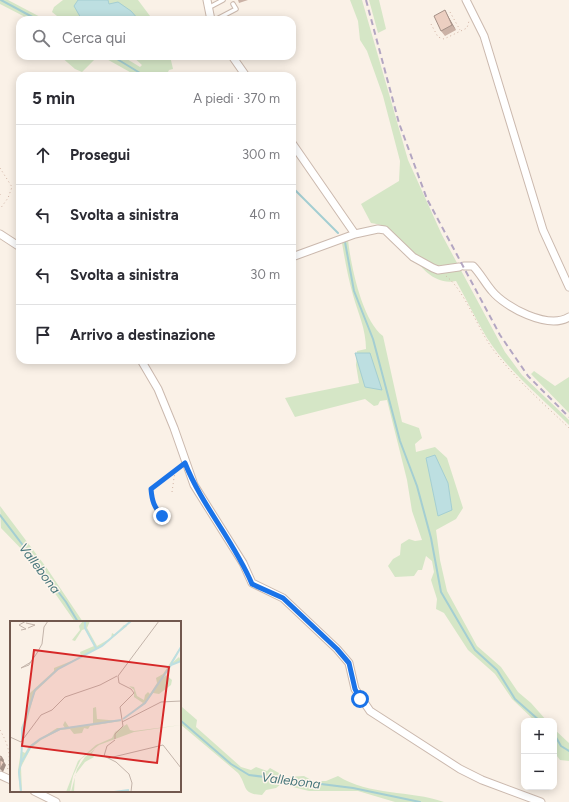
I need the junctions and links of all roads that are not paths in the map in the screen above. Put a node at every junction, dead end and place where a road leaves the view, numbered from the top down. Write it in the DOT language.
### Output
graph roads {
  1 [pos="207,0"];
  2 [pos="223,0"];
  3 [pos="466,0"];
  4 [pos="233,4"];
  5 [pos="208,8"];
  6 [pos="210,16"];
  7 [pos="223,16"];
  8 [pos="235,60"];
  9 [pos="243,72"];
  10 [pos="296,149"];
  11 [pos="0,234"];
  12 [pos="355,234"];
  13 [pos="16,244"];
  14 [pos="296,256"];
  15 [pos="569,287"];
  16 [pos="569,317"];
  17 [pos="143,364"];
  18 [pos="36,792"];
  19 [pos="56,802"];
  20 [pos="541,802"];
  1 -- 5 [label="street"];
  2 -- 5 [label="lane"];
  3 -- 15 [label="street"];
  4 -- 7 [label="lane"];
  5 -- 6 [label="street"];
  8 -- 9 [label="street"];
  10 -- 12 [label="street"];
  11 -- 13 [label="street"];
  12 -- 14 [label="street"];
  12 -- 16 [label="street"];
  17 -- 20 [label="street"];
  18 -- 19 [label="street"];
}
